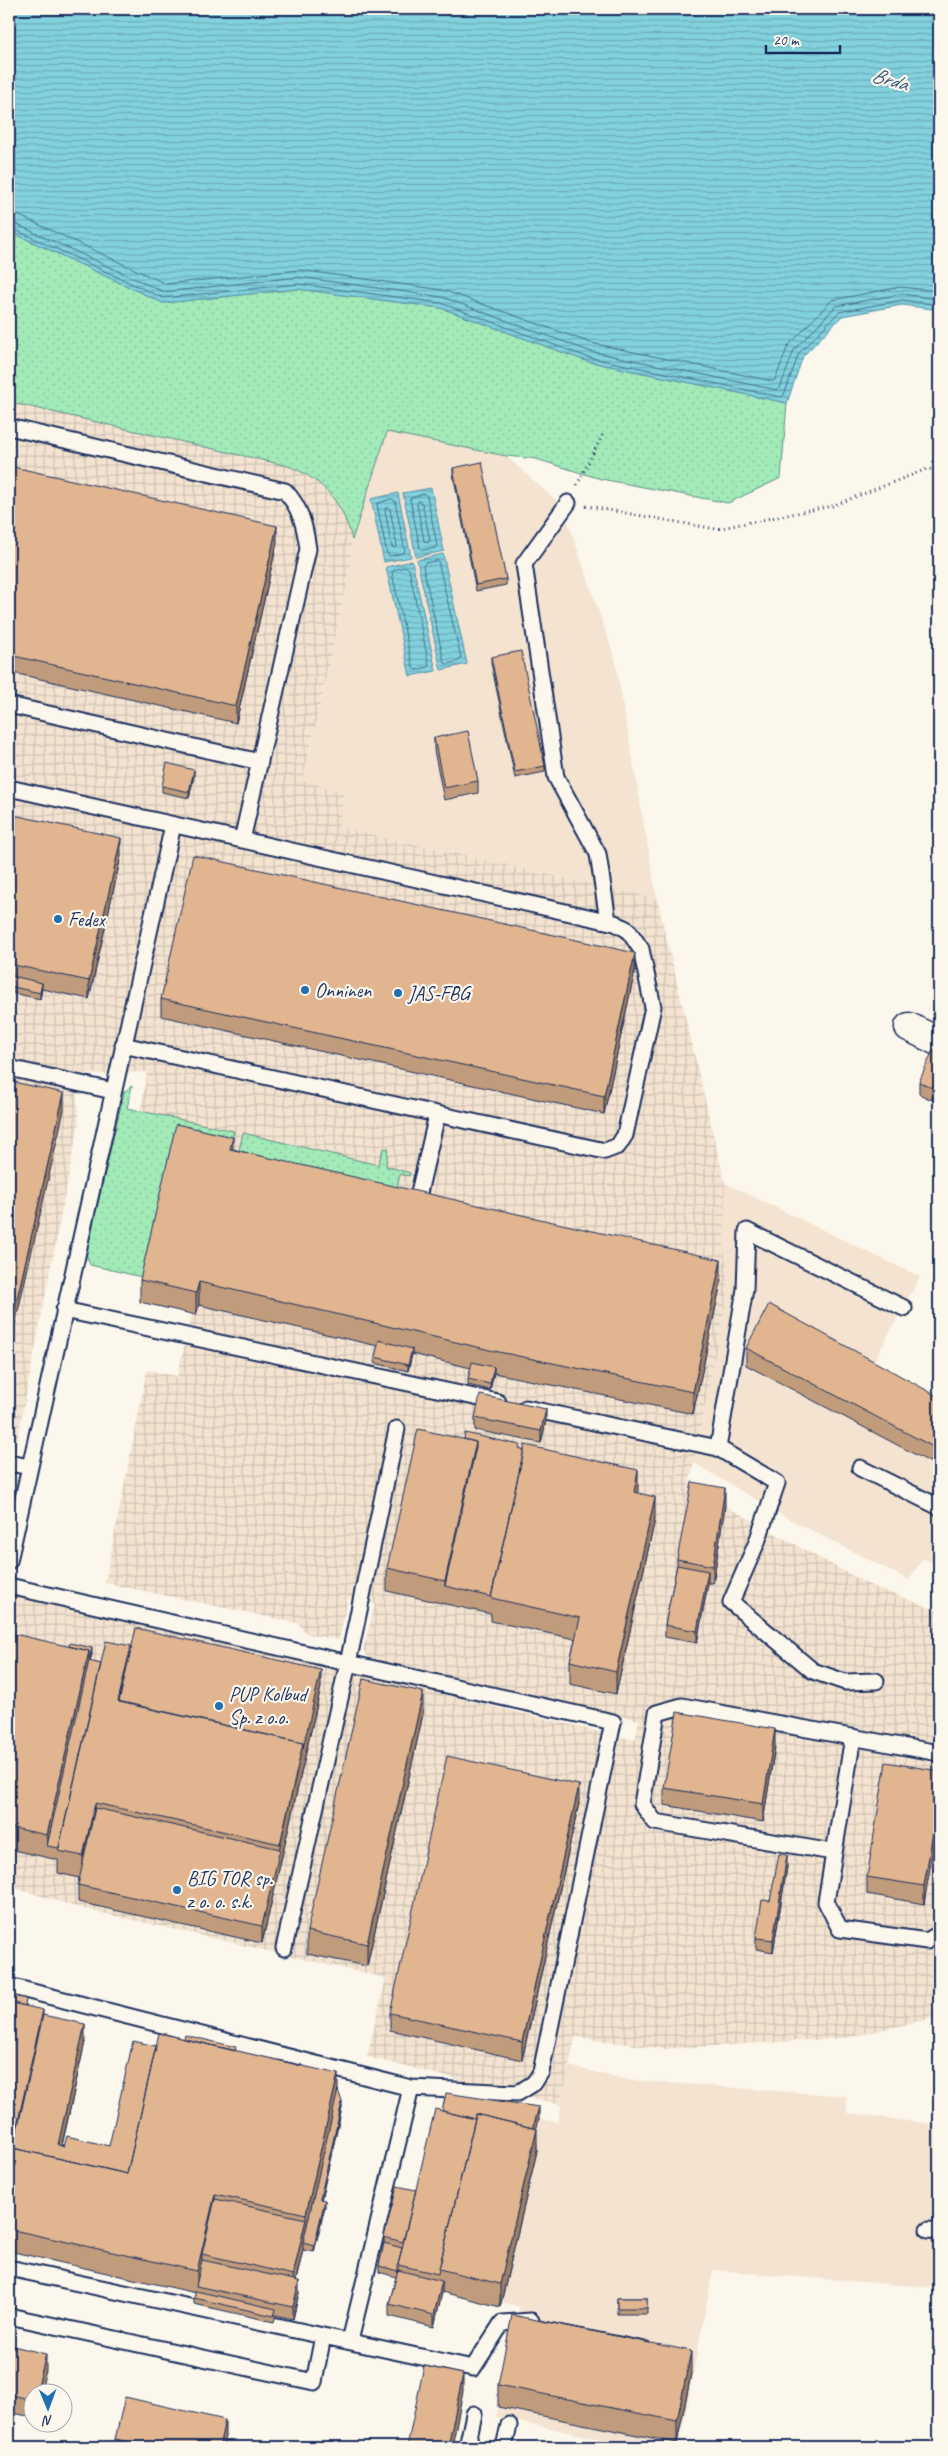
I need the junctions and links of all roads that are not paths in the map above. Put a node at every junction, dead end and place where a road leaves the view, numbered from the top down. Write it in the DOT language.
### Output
graph roads {
  1 [pos="9,427"];
  2 [pos="568,503"];
  3 [pos="9,705"];
  4 [pos="260,762"];
  5 [pos="9,788"];
  6 [pos="173,824"];
  7 [pos="242,840"];
  8 [pos="608,922"];
  9 [pos="909,1026"];
  10 [pos="939,1042"];
  11 [pos="123,1045"];
  12 [pos="9,1068"];
  13 [pos="113,1092"];
  14 [pos="437,1115"];
  15 [pos="418,1197"];
  16 [pos="904,1308"];
  17 [pos="64,1310"];
  18 [pos="397,1429"];
  19 [pos="718,1448"];
  20 [pos="9,1462"];
  21 [pos="30,1467"];
  22 [pos="860,1468"];
  23 [pos="939,1507"];
  24 [pos="9,1561"];
  25 [pos="9,1586"];
  26 [pos="348,1663"];
  27 [pos="876,1682"];
  28 [pos="853,1737"];
  29 [pos="939,1753"];
  30 [pos="833,1852"];
  31 [pos="939,1934"];
  32 [pos="284,1948"];
  33 [pos="9,1986"];
  34 [pos="412,2088"];
  35 [pos="9,2268"];
  36 [pos="9,2316"];
  37 [pos="542,2323"];
  38 [pos="323,2336"];
  39 [pos="350,2341"];
  40 [pos="474,2414"];
  41 [pos="509,2425"];
  42 [pos="468,2447"];
  43 [pos="504,2447"];
  1 -- 4 [label="lane"];
  2 -- 8 [label="lane"];
  3 -- 4 [label="lane"];
  4 -- 7 [label="lane"];
  5 -- 6 [label="lane"];
  6 -- 7 [label="lane"];
  6 -- 11 [label="lane"];
  7 -- 8 [label="lane"];
  8 -- 14 [label="lane"];
  9 -- 10 [label="street"];
  11 -- 13 [label="lane"];
  11 -- 14 [label="lane"];
  12 -- 13 [label="lane"];
  13 -- 17 [label="lane"];
  14 -- 15 [label="lane"];
  16 -- 19 [label="lane"];
  17 -- 19 [label="lane"];
  17 -- 21 [label="lane"];
  18 -- 26 [label="lane"];
  19 -- 27 [label="lane"];
  20 -- 21 [label="lane"];
  21 -- 24 [label="lane"];
  22 -- 23 [label="lane"];
  25 -- 26 [label="lane"];
  26 -- 32 [label="lane"];
  26 -- 34 [label="lane"];
  28 -- 29 [label="lane"];
  28 -- 30 [label="lane"];
  28 -- 30 [label="lane"];
  30 -- 31 [label="lane"];
  33 -- 34 [label="lane"];
  34 -- 39 [label="lane"];
  35 -- 38 [label="lane"];
  36 -- 38 [label="lane"];
  37 -- 39 [label="lane"];
  38 -- 39 [label="lane"];
  40 -- 42 [label="lane"];
  41 -- 43 [label="lane"];
}
